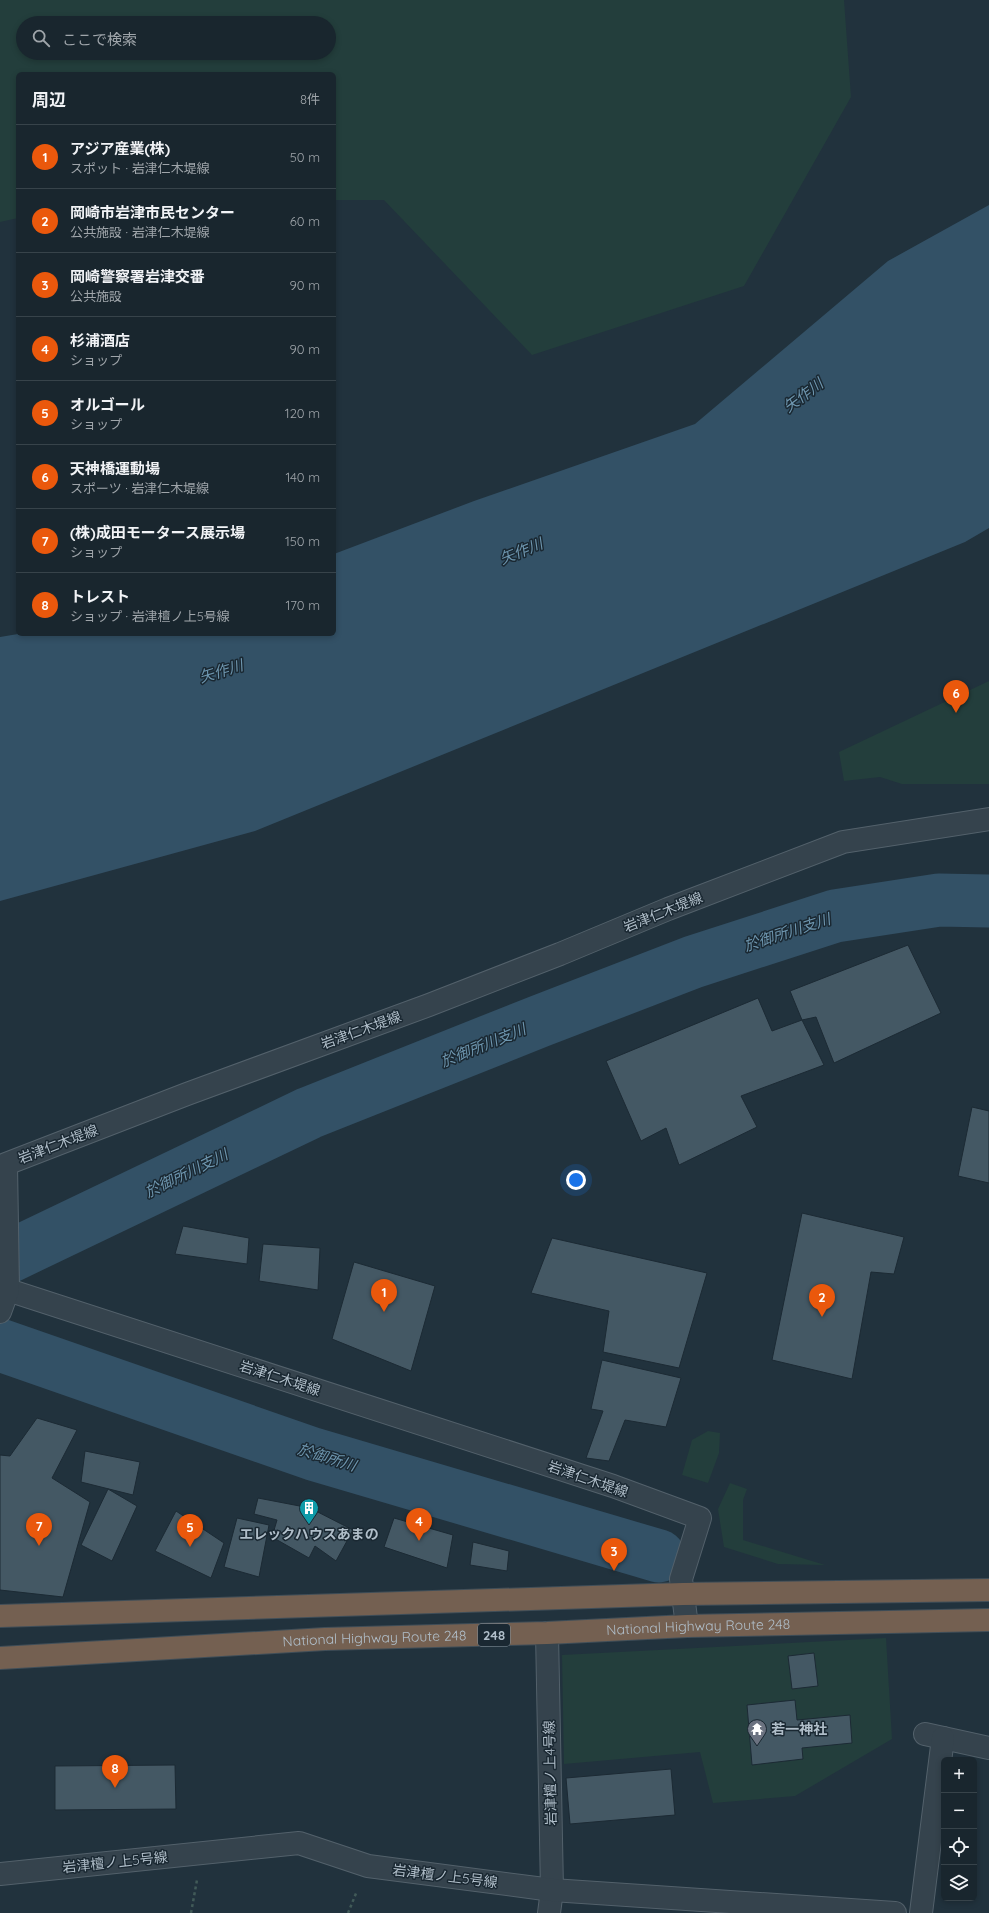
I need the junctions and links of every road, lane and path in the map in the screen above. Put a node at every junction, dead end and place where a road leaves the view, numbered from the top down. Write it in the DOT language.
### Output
graph roads {
  1 [pos="989,819"];
  2 [pos="8,1290"];
  3 [pos="0,1312"];
  4 [pos="989,1590"];
  5 [pos="683,1594"];
  6 [pos="0,1616"];
  7 [pos="989,1620"];
  8 [pos="687,1626"];
  9 [pos="547,1633"];
  10 [pos="0,1658"];
  11 [pos="989,1748"];
  12 [pos="202,1852"];
  13 [pos="0,1874"];
  14 [pos="552,1890"];
  15 [pos="191,1913"];
  16 [pos="549,1913"];
  17 [pos="895,1913"];
  18 [pos="921,1913"];
  1 -- 2 [label="street, 岩津仁木堤線"];
  2 -- 3 [label="street"];
  2 -- 5 [label="street, 岩津仁木堤線"];
  4 -- 5 [label="highway"];
  5 -- 6 [label="highway"];
  5 -- 8 [label="street"];
  7 -- 8 [label="highway, National Highway Route 248 / 248"];
  8 -- 9 [label="highway, National Highway Route 248 / 248"];
  9 -- 10 [label="highway, National Highway Route 248 / 248"];
  9 -- 14 [label="street, 岩津檀ノ上4号線"];
  11 -- 18 [label="street"];
  12 -- 13 [label="street, 岩津檀ノ上5号線"];
  12 -- 14 [label="street, 岩津檀ノ上5号線"];
  12 -- 15 [label="path"];
  14 -- 16 [label="street, 岩津檀ノ上4号線"];
  14 -- 17 [label="street, 岩津檀ノ上5号線"];
}
